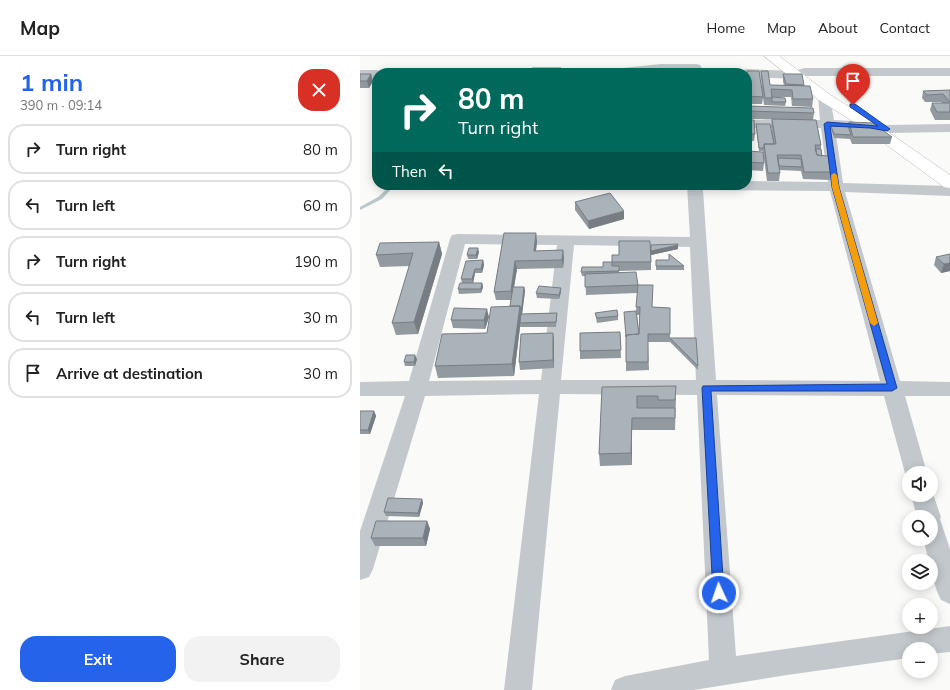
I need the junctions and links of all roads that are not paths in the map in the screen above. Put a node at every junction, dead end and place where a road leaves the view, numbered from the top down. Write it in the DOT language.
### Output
graph roads {
  1 [pos="701,56"];
  2 [pos="771,56"];
  3 [pos="782,56"];
  4 [pos="699,68"];
  5 [pos="950,72"];
  6 [pos="752,73"];
  7 [pos="800,73"];
  8 [pos="360,74"];
  9 [pos="372,74"];
  10 [pos="824,97"];
  11 [pos="752,124"];
  12 [pos="827,124"];
  13 [pos="870,126"];
  14 [pos="950,128"];
  15 [pos="887,129"];
  16 [pos="950,173"];
  17 [pos="950,183"];
  18 [pos="752,186"];
  19 [pos="836,187"];
  20 [pos="695,190"];
  21 [pos="950,191"];
  22 [pos="566,241"];
  23 [pos="698,242"];
  24 [pos="551,387"];
  25 [pos="706,388"];
  26 [pos="892,388"];
  27 [pos="360,389"];
  28 [pos="417,389"];
  29 [pos="950,389"];
  30 [pos="914,466"];
  31 [pos="937,546"];
  32 [pos="360,569"];
  33 [pos="950,592"];
  34 [pos="950,639"];
  35 [pos="723,672"];
  36 [pos="518,690"];
  37 [pos="626,690"];
  1 -- 4 [label="street"];
  2 -- 7 [label="main road"];
  3 -- 7 [label="main road"];
  5 -- 7 [label="street"];
  6 -- 7 [label="street"];
  7 -- 10 [label="main road"];
  7 -- 15 [label="main road"];
  8 -- 9 [label="street"];
  10 -- 12 [label="street"];
  10 -- 13 [label="main road"];
  11 -- 12 [label="street"];
  12 -- 13 [label="street"];
  12 -- 19 [label="street"];
  13 -- 15 [label="street"];
  13 -- 17 [label="main road"];
  14 -- 15 [label="street"];
  15 -- 16 [label="main road"];
  18 -- 19 [label="street"];
  19 -- 21 [label="street"];
  19 -- 26 [label="street"];
  20 -- 23 [label="street"];
  22 -- 23 [label="street"];
  22 -- 24 [label="street"];
  22 -- 28 [label="street"];
  23 -- 25 [label="street"];
  24 -- 25 [label="street"];
  24 -- 28 [label="street"];
  24 -- 36 [label="street"];
  25 -- 26 [label="street"];
  25 -- 35 [label="street"];
  26 -- 29 [label="street"];
  26 -- 30 [label="street"];
  27 -- 28 [label="street"];
  28 -- 32 [label="street"];
  31 -- 33 [label="street"];
  34 -- 35 [label="street"];
  35 -- 37 [label="street"];
}
